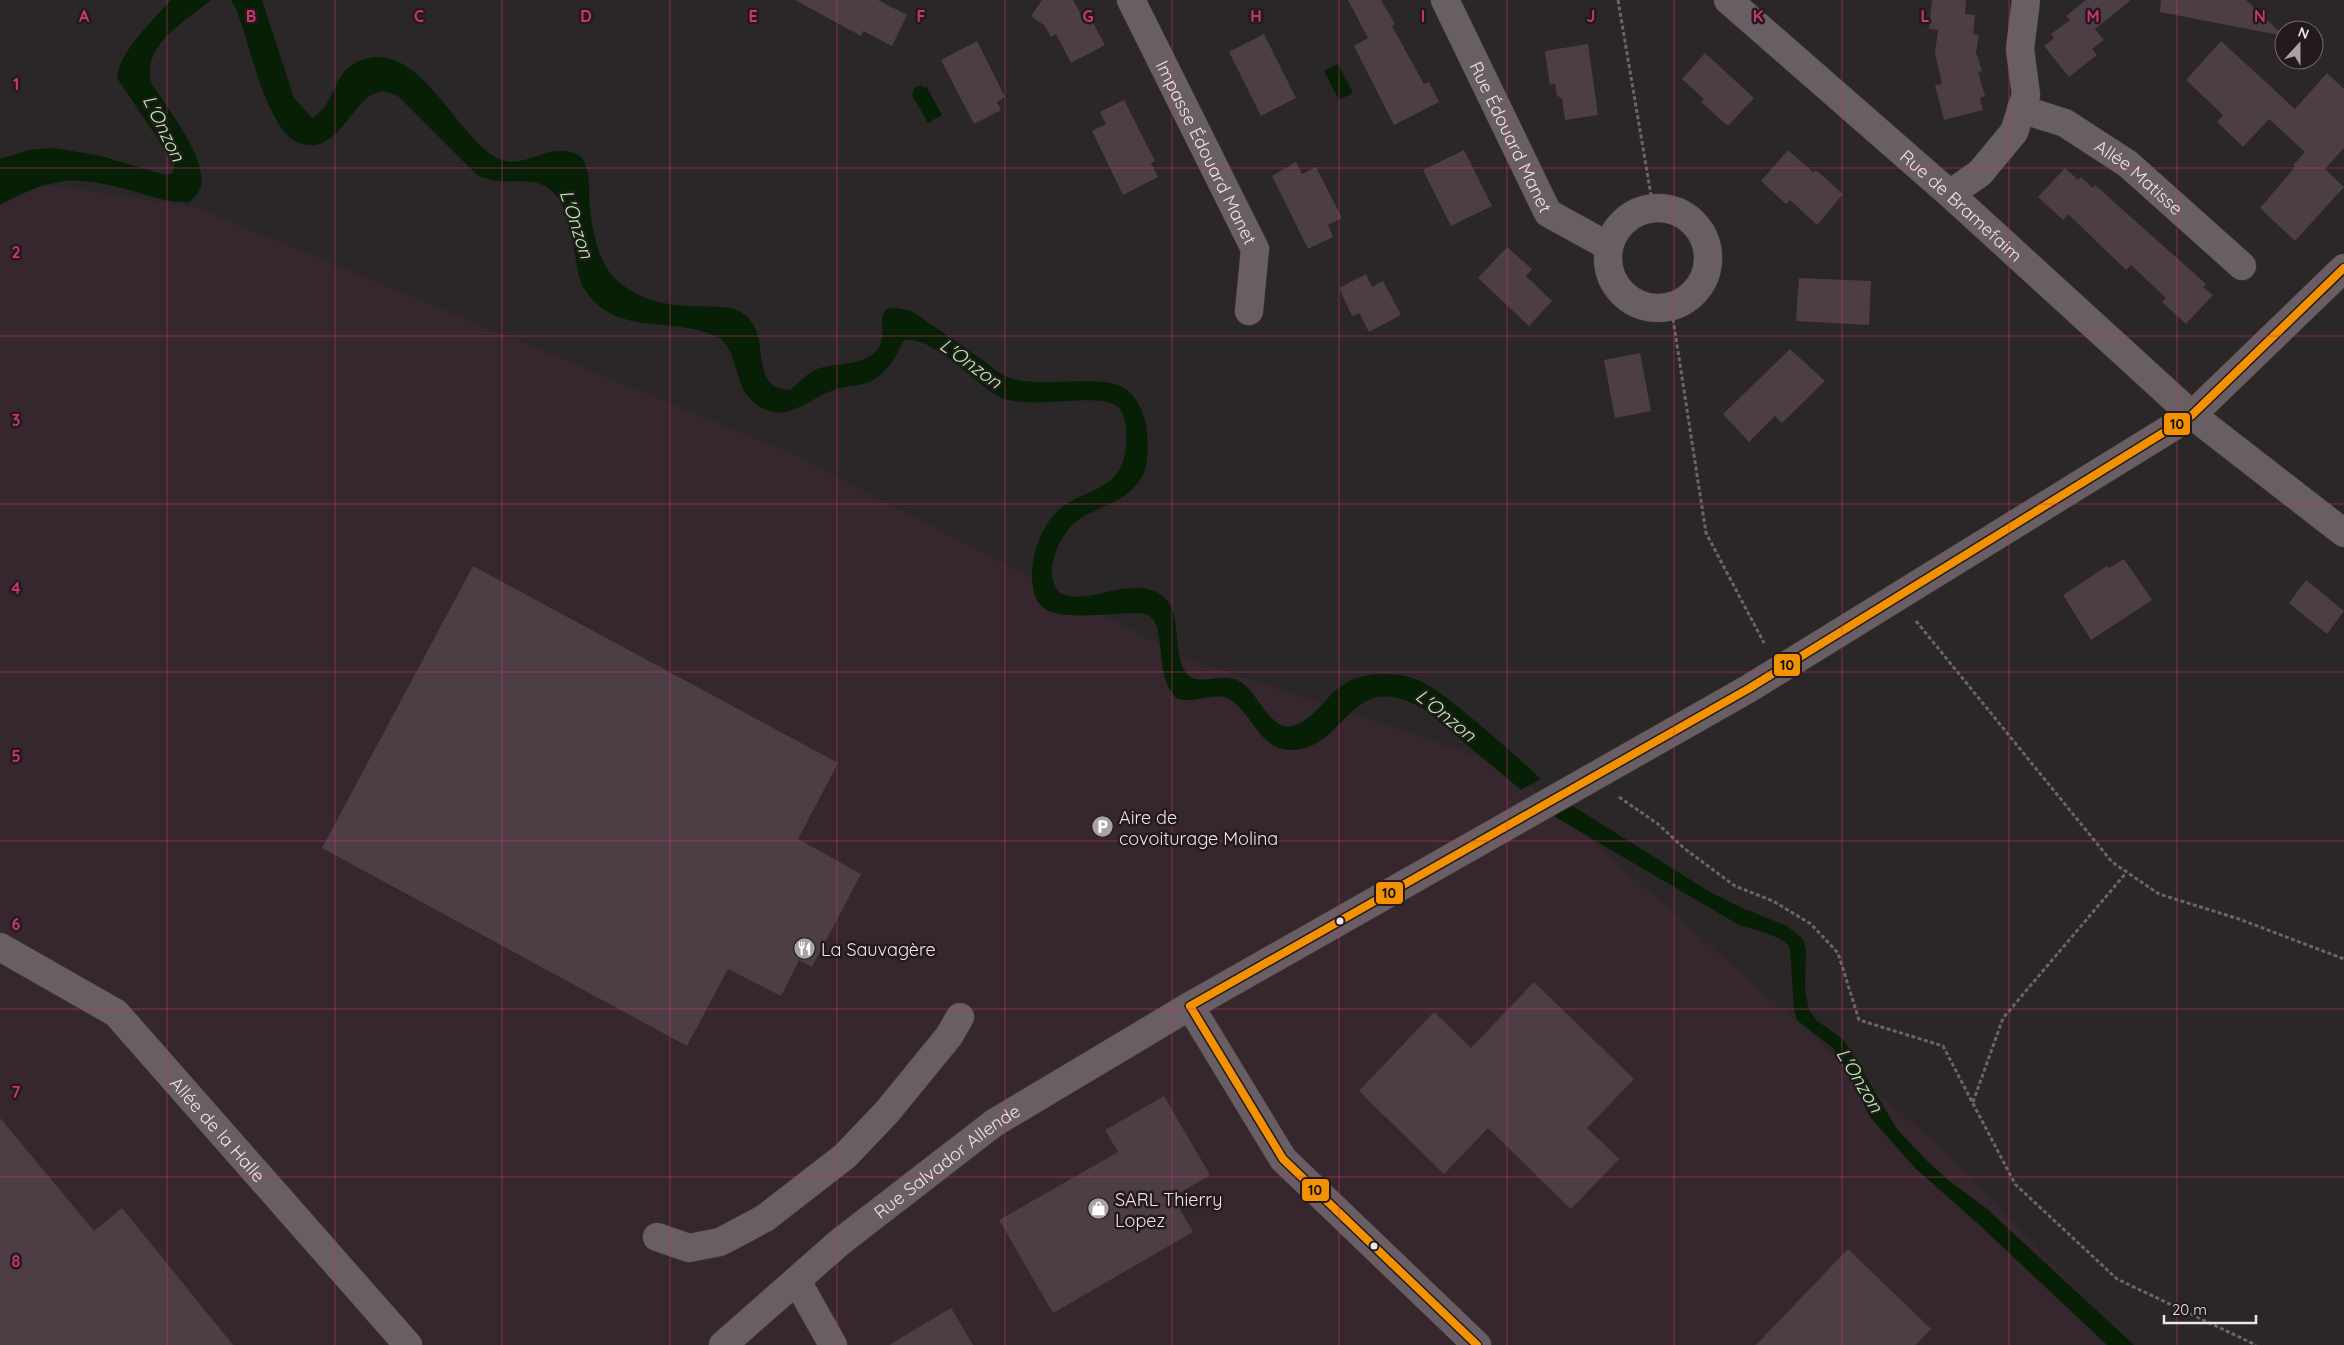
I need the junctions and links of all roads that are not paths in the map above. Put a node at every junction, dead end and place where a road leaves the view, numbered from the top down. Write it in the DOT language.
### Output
graph roads {
  1 [pos="1131,0"];
  2 [pos="1445,0"];
  3 [pos="1728,0"];
  4 [pos="2026,0"];
  5 [pos="2021,109"];
  6 [pos="1950,194"];
  7 [pos="1608,246"];
  8 [pos="2242,266"];
  9 [pos="2344,268"];
  10 [pos="1249,311"];
  11 [pos="2192,415"];
  12 [pos="2344,533"];
  13 [pos="0,947"];
  14 [pos="1190,1006"];
  15 [pos="960,1017"];
  16 [pos="657,1237"];
  17 [pos="797,1281"];
  18 [pos="408,1345"];
  19 [pos="723,1345"];
  20 [pos="833,1345"];
  21 [pos="1477,1345"];
  1 -- 10 [label="street, Impasse Édouard Manet"];
  2 -- 7 [label="street, Rue Édouard Manet"];
  3 -- 6 [label="street, Rue de Bramefaim"];
  4 -- 5 [label="street"];
  5 -- 6 [label="street"];
  5 -- 8 [label="street, Allée Matisse"];
  6 -- 11 [label="street, Rue de Bramefaim"];
  7 -- 7 [label="street"];
  9 -- 11 [label="street, Rue Salvador Allende"];
  11 -- 12 [label="street, Rue de Bramefaim"];
  11 -- 14 [label="street, Rue Salvador Allende"];
  13 -- 18 [label="street, Allée de la Halle"];
  14 -- 17 [label="street, Rue Salvador Allende"];
  14 -- 21 [label="street"];
  15 -- 16 [label="street"];
  17 -- 19 [label="street, Rue Salvador Allende"];
  17 -- 20 [label="street"];
}
